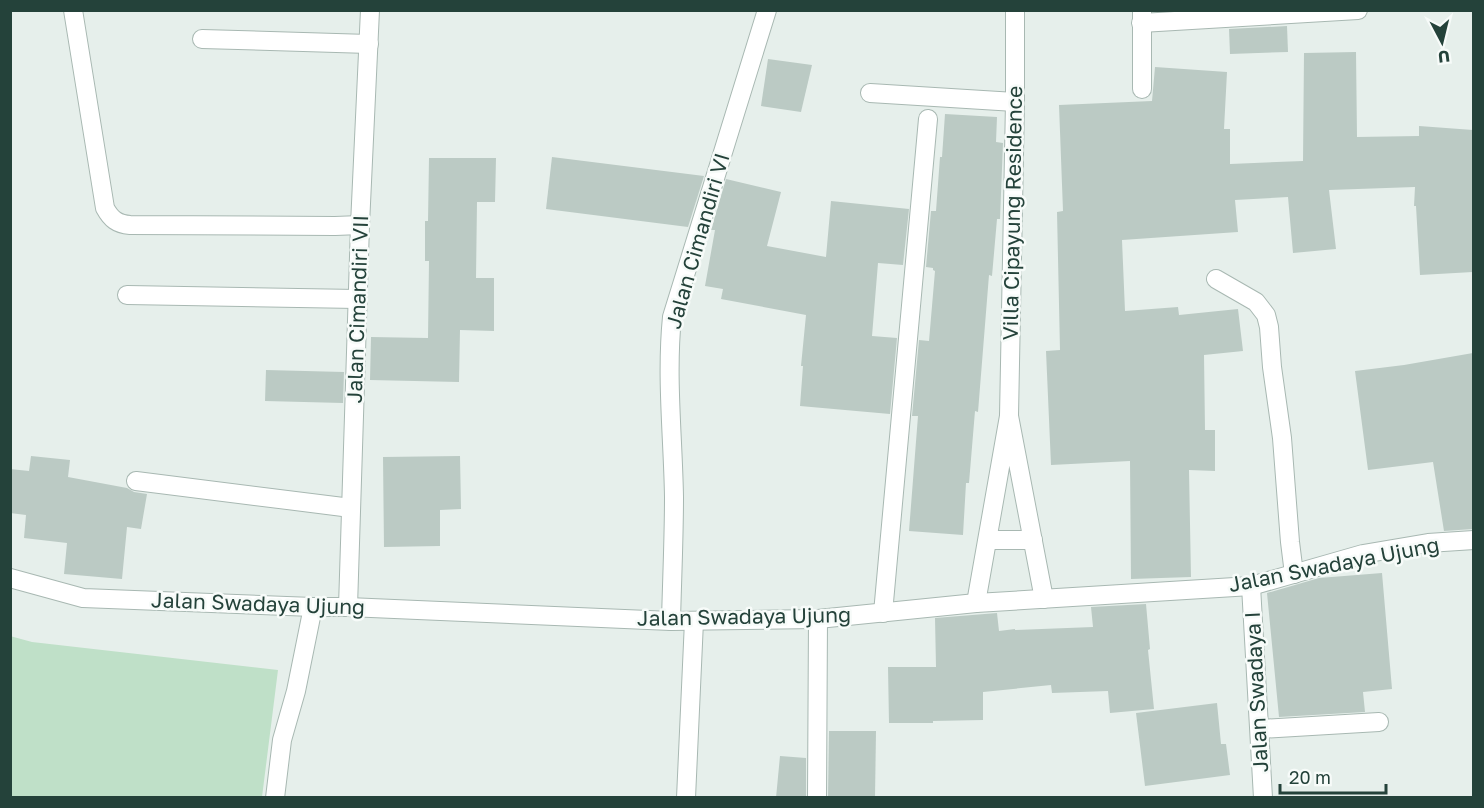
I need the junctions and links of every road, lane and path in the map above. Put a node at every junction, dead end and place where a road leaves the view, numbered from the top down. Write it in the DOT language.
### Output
graph roads {
  1 [pos="73,10"];
  2 [pos="370,10"];
  3 [pos="767,10"];
  4 [pos="1015,10"];
  5 [pos="1358,10"];
  6 [pos="1141,17"];
  7 [pos="202,39"];
  8 [pos="369,44"];
  9 [pos="1142,89"];
  10 [pos="870,93"];
  11 [pos="1015,102"];
  12 [pos="928,119"];
  13 [pos="360,225"];
  14 [pos="1215,279"];
  15 [pos="127,295"];
  16 [pos="357,299"];
  17 [pos="1009,416"];
  18 [pos="136,481"];
  19 [pos="351,508"];
  20 [pos="988,540"];
  21 [pos="1034,540"];
  22 [pos="1473,540"];
  23 [pos="1294,574"];
  24 [pos="10,578"];
  25 [pos="1251,586"];
  26 [pos="1044,599"];
  27 [pos="976,603"];
  28 [pos="313,607"];
  29 [pos="348,607"];
  30 [pos="883,613"];
  31 [pos="818,619"];
  32 [pos="671,621"];
  33 [pos="694,621"];
  34 [pos="1379,722"];
  35 [pos="1260,729"];
  36 [pos="275,798"];
  37 [pos="686,798"];
  38 [pos="817,798"];
  39 [pos="1263,798"];
  1 -- 13 [label="street"];
  2 -- 8 [label="street, Jalan Cimandiri VII"];
  3 -- 32 [label="street, Jalan Cimandiri VI"];
  4 -- 11 [label="street, Villa Cipayung Residence"];
  5 -- 6 [label="street"];
  6 -- 9 [label="street"];
  7 -- 8 [label="street"];
  8 -- 13 [label="street, Jalan Cimandiri VII"];
  10 -- 11 [label="street"];
  11 -- 17 [label="street, Villa Cipayung Residence"];
  12 -- 30 [label="street"];
  13 -- 16 [label="street, Jalan Cimandiri VII"];
  14 -- 23 [label="street"];
  15 -- 16 [label="street"];
  16 -- 19 [label="street, Jalan Cimandiri VII"];
  17 -- 20 [label="street, Villa Cipayung Residence"];
  17 -- 21 [label="street, Villa Cipayung Residence"];
  18 -- 19 [label="street"];
  19 -- 29 [label="street, Jalan Cimandiri VII"];
  20 -- 21 [label="street"];
  20 -- 27 [label="street, Villa Cipayung Residence"];
  21 -- 26 [label="street, Villa Cipayung Residence"];
  22 -- 23 [label="street, Jalan Swadaya Ujung"];
  23 -- 25 [label="street, Jalan Swadaya Ujung"];
  24 -- 28 [label="street, Jalan Swadaya Ujung"];
  25 -- 26 [label="street, Jalan Swadaya Ujung"];
  25 -- 35 [label="street, Jalan Swadaya I"];
  26 -- 27 [label="street, Jalan Swadaya Ujung"];
  27 -- 30 [label="street, Jalan Swadaya Ujung"];
  28 -- 29 [label="street, Jalan Swadaya Ujung"];
  28 -- 36 [label="street"];
  29 -- 32 [label="street, Jalan Swadaya Ujung"];
  30 -- 31 [label="street, Jalan Swadaya Ujung"];
  31 -- 33 [label="street, Jalan Swadaya Ujung"];
  31 -- 38 [label="street"];
  32 -- 33 [label="street, Jalan Swadaya Ujung"];
  33 -- 37 [label="street"];
  34 -- 35 [label="street"];
  35 -- 39 [label="street, Jalan Swadaya I"];
}
